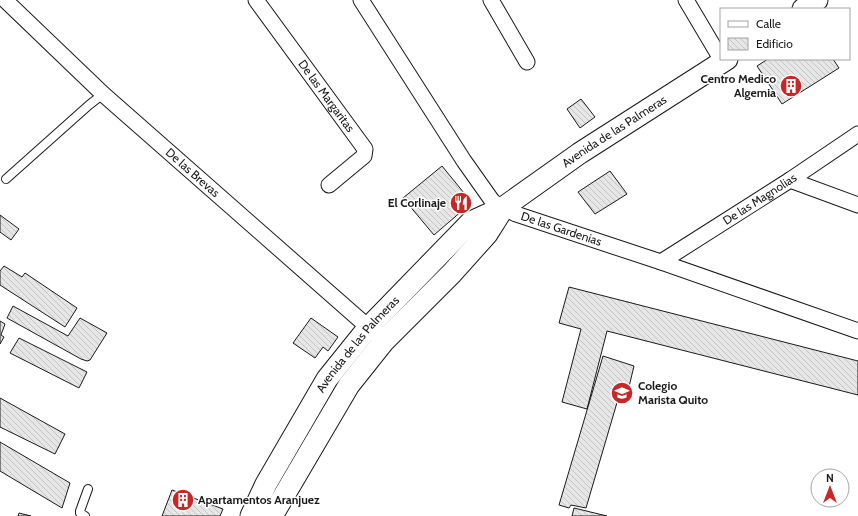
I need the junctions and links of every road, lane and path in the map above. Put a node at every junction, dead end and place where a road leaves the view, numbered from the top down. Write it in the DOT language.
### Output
graph roads {
  1 [pos="5,0"];
  2 [pos="256,0"];
  3 [pos="361,0"];
  4 [pos="491,0"];
  5 [pos="686,0"];
  6 [pos="817,0"];
  7 [pos="805,8"];
  8 [pos="720,55"];
  9 [pos="723,60"];
  10 [pos="527,62"];
  11 [pos="103,94"];
  12 [pos="858,134"];
  13 [pos="6,179"];
  14 [pos="790,180"];
  15 [pos="329,185"];
  16 [pos="858,205"];
  17 [pos="504,207"];
  18 [pos="661,262"];
  19 [pos="368,328"];
  20 [pos="858,331"];
  21 [pos="384,341"];
  22 [pos="88,489"];
  23 [pos="84,516"];
  24 [pos="251,516"];
  25 [pos="272,516"];
  1 -- 11 [label="street, De las Brevas"];
  2 -- 15 [label="street, De las Margaritas"];
  3 -- 17 [label="street, De las Gardenias"];
  4 -- 10 [label="street"];
  5 -- 8 [label="street"];
  6 -- 7 [label="street"];
  9 -- 17 [label="street, Avenida de las Palmeras"];
  11 -- 13 [label="lane"];
  11 -- 19 [label="street, De las Brevas"];
  12 -- 14 [label="street, De las Magnolias"];
  14 -- 16 [label="street"];
  14 -- 18 [label="street, De las Magnolias"];
  17 -- 18 [label="street, De las Gardenias"];
  17 -- 19 [label="street, Avenida de las Palmeras"];
  17 -- 21 [label="street, Avenida de las Palmeras"];
  18 -- 20 [label="street, De las Gardenias"];
  19 -- 21 [label="street, De las Brevas"];
  19 -- 24 [label="street, Avenida de las Palmeras"];
  21 -- 25 [label="street, Avenida de las Palmeras"];
  22 -- 23 [label="lane"];
}
